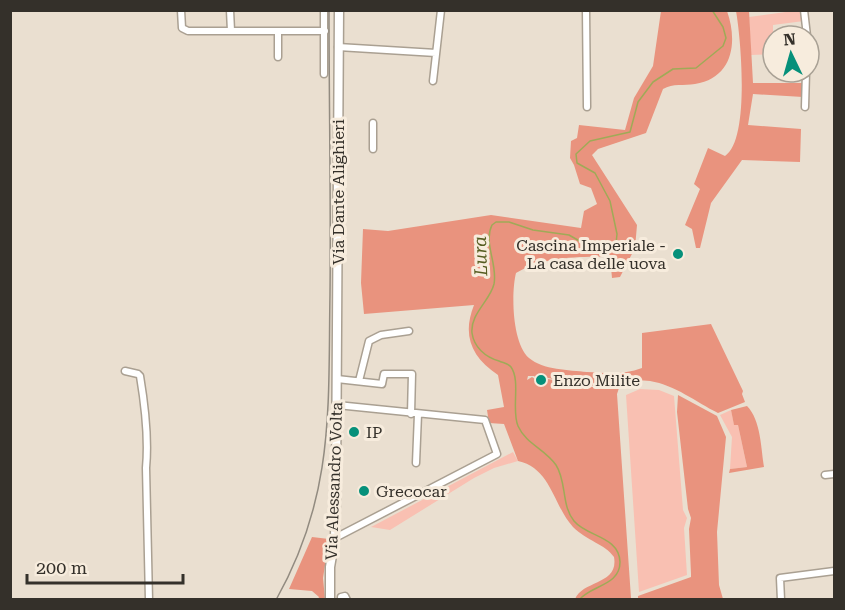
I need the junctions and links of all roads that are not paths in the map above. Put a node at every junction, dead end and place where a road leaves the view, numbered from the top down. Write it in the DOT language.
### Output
graph roads {
  1 [pos="181,10"];
  2 [pos="230,10"];
  3 [pos="324,10"];
  4 [pos="339,10"];
  5 [pos="441,10"];
  6 [pos="586,10"];
  7 [pos="231,31"];
  8 [pos="278,31"];
  9 [pos="325,31"];
  10 [pos="338,47"];
  11 [pos="436,53"];
  12 [pos="278,57"];
  13 [pos="324,74"];
  14 [pos="432,81"];
  15 [pos="806,84"];
  16 [pos="587,107"];
  17 [pos="805,107"];
  18 [pos="373,123"];
  19 [pos="373,149"];
  20 [pos="410,331"];
  21 [pos="125,371"];
  22 [pos="337,376"];
  23 [pos="359,381"];
  24 [pos="337,405"];
  25 [pos="415,414"];
  26 [pos="416,463"];
  27 [pos="825,474"];
  28 [pos="834,474"];
  29 [pos="335,538"];
  30 [pos="834,572"];
  31 [pos="149,600"];
  32 [pos="330,600"];
  33 [pos="340,600"];
  34 [pos="347,600"];
  35 [pos="781,600"];
  1 -- 7 [label="street"];
  2 -- 7 [label="street"];
  3 -- 9 [label="street"];
  4 -- 10 [label="street, Via Dante Alighieri"];
  5 -- 11 [label="street"];
  6 -- 16 [label="street"];
  7 -- 8 [label="street"];
  8 -- 9 [label="street"];
  8 -- 12 [label="street"];
  9 -- 13 [label="street"];
  10 -- 11 [label="street"];
  10 -- 22 [label="street, Via Dante Alighieri"];
  11 -- 14 [label="street"];
  15 -- 17 [label="street"];
  18 -- 19 [label="street"];
  20 -- 23 [label="street"];
  21 -- 31 [label="street"];
  22 -- 23 [label="street"];
  22 -- 24 [label="street, Via Alessandro Volta"];
  23 -- 25 [label="street"];
  24 -- 25 [label="street"];
  24 -- 29 [label="street, Via Alessandro Volta"];
  25 -- 26 [label="street"];
  25 -- 29 [label="street"];
  27 -- 28 [label="street"];
  29 -- 32 [label="street, Via Alessandro Volta"];
  30 -- 35 [label="street"];
  33 -- 34 [label="street"];
}
